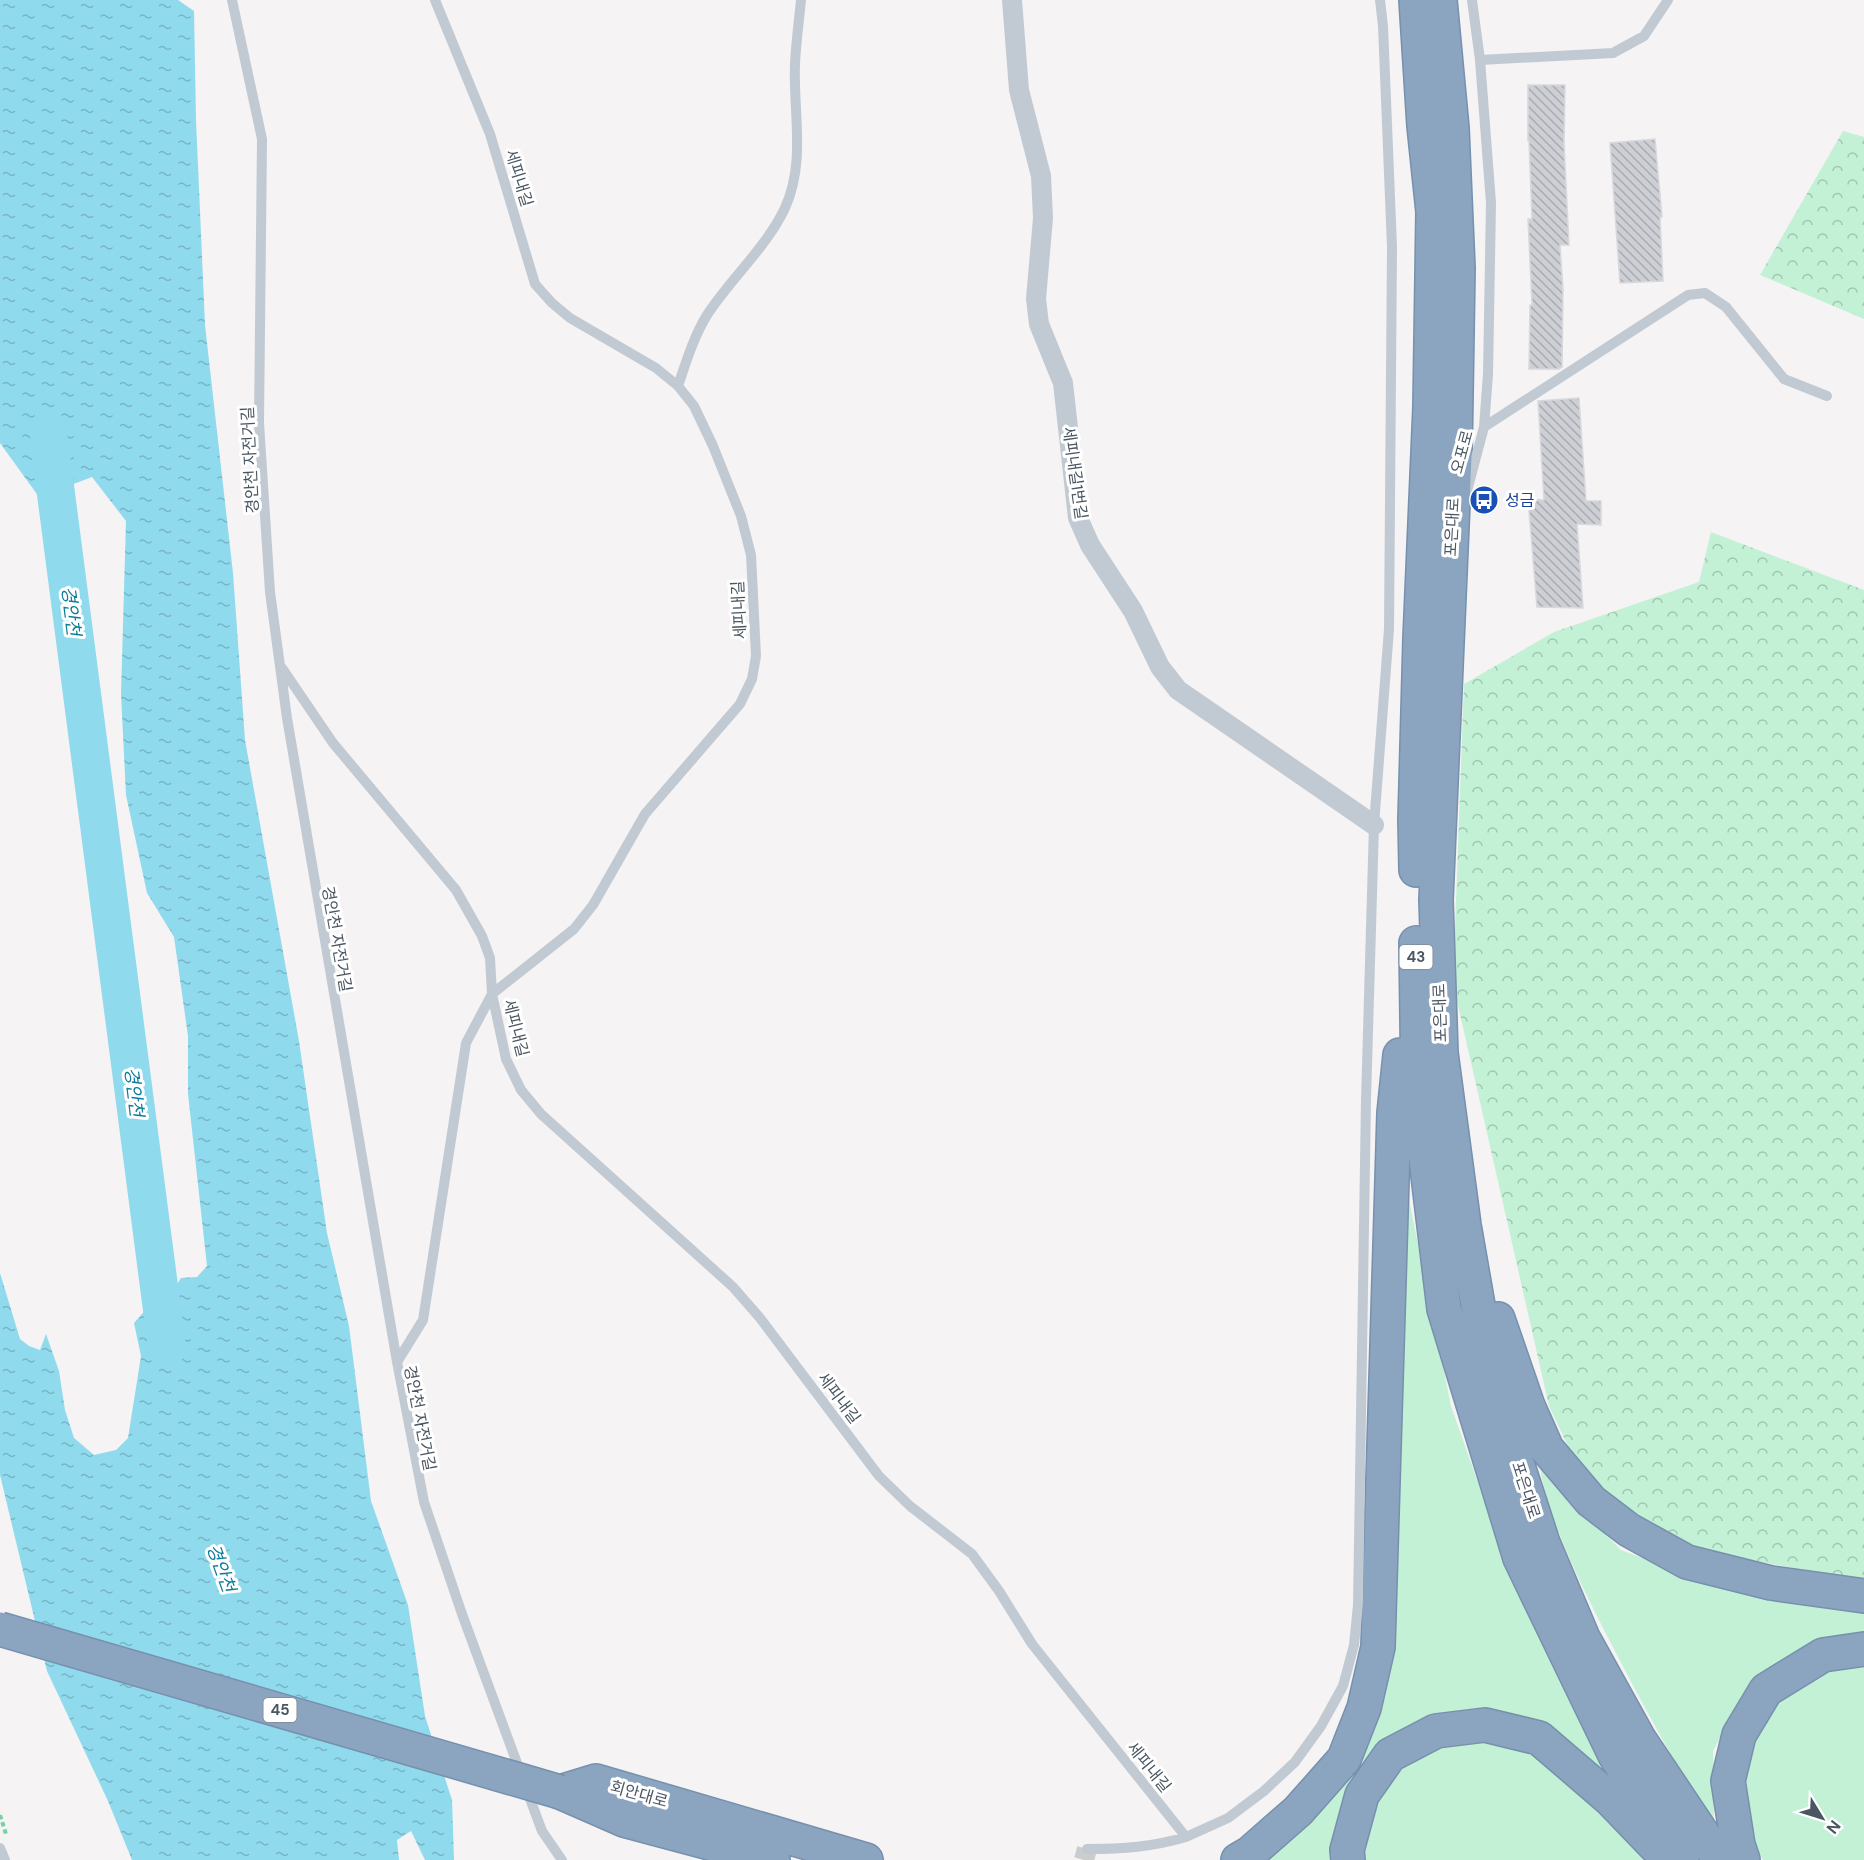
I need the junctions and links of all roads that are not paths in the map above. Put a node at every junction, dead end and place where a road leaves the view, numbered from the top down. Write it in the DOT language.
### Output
graph roads {
  1 [pos="232,0"];
  2 [pos="435,0"];
  3 [pos="801,0"];
  4 [pos="1012,0"];
  5 [pos="1380,0"];
  6 [pos="1416,0"];
  7 [pos="1440,0"];
  8 [pos="1472,0"];
  9 [pos="1668,0"];
  10 [pos="1480,60"];
  11 [pos="678,386"];
  12 [pos="1827,396"];
  13 [pos="1484,427"];
  14 [pos="1450,555"];
  15 [pos="280,665"];
  16 [pos="1374,825"];
  17 [pos="1417,910"];
  18 [pos="492,994"];
  19 [pos="1464,1225"];
  20 [pos="397,1362"];
  21 [pos="1864,1596"];
  22 [pos="0,1629"];
  23 [pos="1864,1649"];
  24 [pos="560,1792"];
  25 [pos="1186,1837"];
  26 [pos="0,1848"];
  27 [pos="1087,1849"];
  28 [pos="4,1860"];
  29 [pos="562,1860"];
  30 [pos="773,1860"];
  31 [pos="866,1860"];
  32 [pos="1238,1860"];
  33 [pos="1348,1860"];
  34 [pos="1668,1860"];
  35 [pos="1682,1860"];
  36 [pos="1720,1860"];
  37 [pos="1743,1860"];
  1 -- 15 [label="lane"];
  2 -- 11 [label="lane, 세피내길"];
  3 -- 11 [label="lane"];
  4 -- 16 [label="street, 세피내길1번길"];
  5 -- 16 [label="lane"];
  6 -- 17 [label="highway, 포은대로 / 43"];
  7 -- 14 [label="highway, 포은대로 / 43"];
  8 -- 10 [label="lane, 오포로"];
  9 -- 10 [label="lane"];
  10 -- 13 [label="lane, 오포로"];
  11 -- 18 [label="lane, 세피내길"];
  12 -- 13 [label="lane"];
  13 -- 14 [label="lane, 오포로"];
  14 -- 19 [label="highway, 포은대로 / 43"];
  15 -- 18 [label="lane"];
  15 -- 20 [label="lane"];
  16 -- 25 [label="lane"];
  17 -- 32 [label="highway"];
  17 -- 35 [label="highway, 포은대로 / 43"];
  18 -- 20 [label="lane"];
  18 -- 25 [label="lane, 세피내길"];
  19 -- 21 [label="highway"];
  19 -- 36 [label="highway, 포은대로"];
  20 -- 29 [label="lane"];
  22 -- 24 [label="highway, 45, bridge"];
  23 -- 37 [label="highway"];
  24 -- 30 [label="highway, 회안대로 / 45"];
  24 -- 31 [label="highway, 회안대로"];
  25 -- 27 [label="lane"];
  26 -- 28 [label="lane"];
  33 -- 34 [label="highway"];
}
